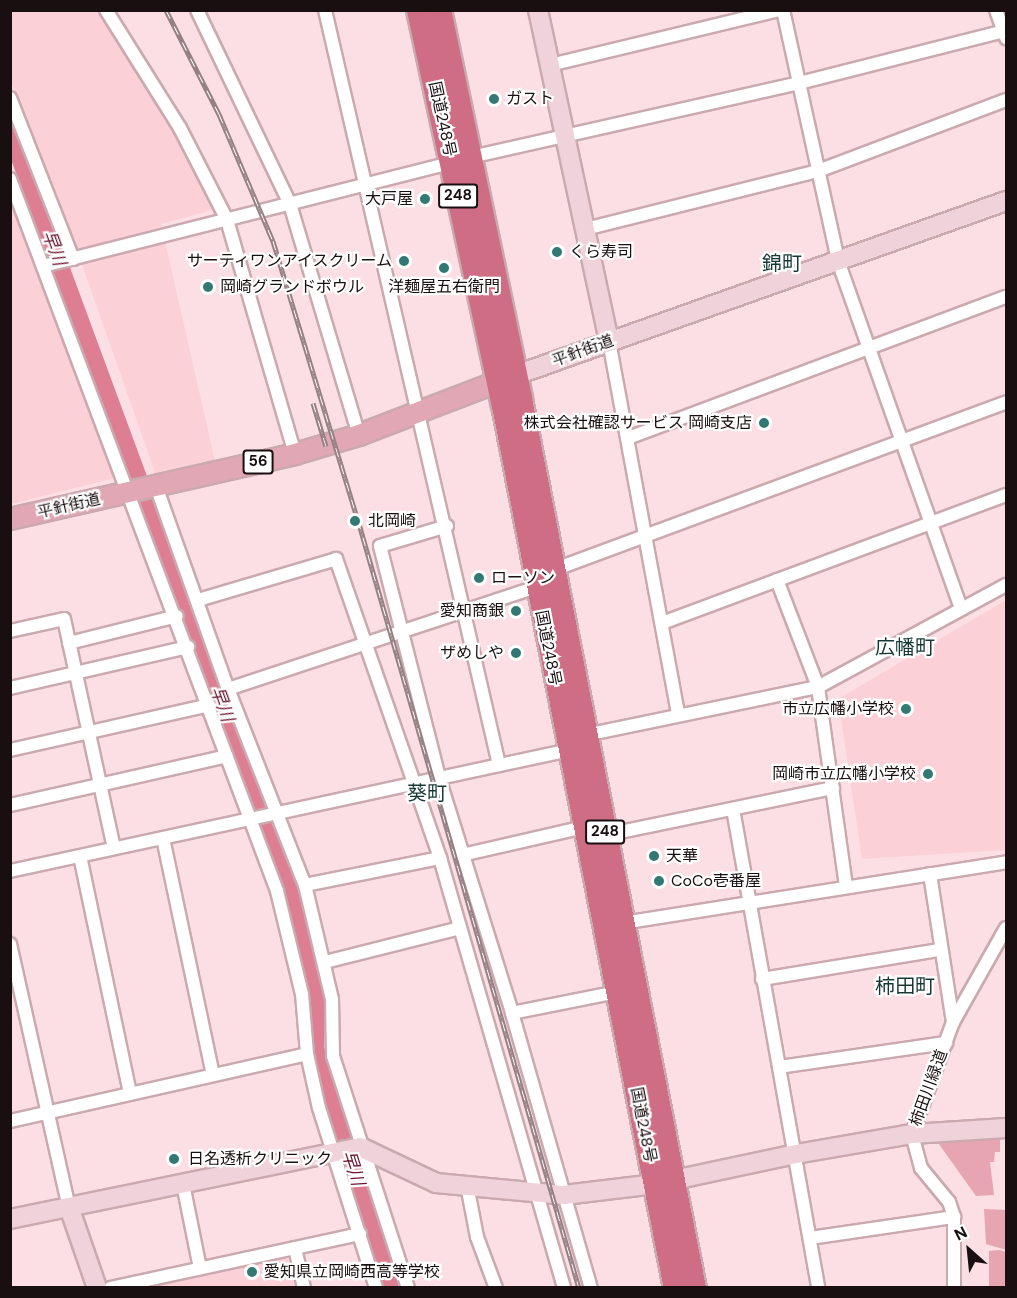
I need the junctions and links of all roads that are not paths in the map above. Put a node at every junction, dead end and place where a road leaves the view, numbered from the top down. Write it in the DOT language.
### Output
graph roads {
  1 [pos="106,10"];
  2 [pos="197,10"];
  3 [pos="326,10"];
  4 [pos="418,10"];
  5 [pos="440,10"];
  6 [pos="538,10"];
  7 [pos="781,10"];
  8 [pos="996,10"];
  9 [pos="1005,35"];
  10 [pos="550,65"];
  11 [pos="799,84"];
  12 [pos="10,98"];
  13 [pos="1006,100"];
  14 [pos="565,136"];
  15 [pos="461,160"];
  16 [pos="818,171"];
  17 [pos="10,179"];
  18 [pos="363,185"];
  19 [pos="1006,201"];
  20 [pos="290,204"];
  21 [pos="227,220"];
  22 [pos="585,229"];
  23 [pos="73,259"];
  24 [pos="838,261"];
  25 [pos="43,266"];
  26 [pos="1006,297"];
  27 [pos="609,341"];
  28 [pos="869,348"];
  29 [pos="506,379"];
  30 [pos="1006,402"];
  31 [pos="418,412"];
  32 [pos="359,435"];
  33 [pos="628,438"];
  34 [pos="902,441"];
  35 [pos="295,454"];
  36 [pos="156,486"];
  37 [pos="128,493"];
  38 [pos="1006,495"];
  39 [pos="10,519"];
  40 [pos="931,523"];
  41 [pos="447,526"];
  42 [pos="646,537"];
  43 [pos="553,570"];
  44 [pos="777,580"];
  45 [pos="1006,585"];
  46 [pos="536,587"];
  47 [pos="198,600"];
  48 [pos="961,609"];
  49 [pos="466,610"];
  50 [pos="177,616"];
  51 [pos="662,622"];
  52 [pos="10,631"];
  53 [pos="403,631"];
  54 [pos="69,643"];
  55 [pos="366,644"];
  56 [pos="188,647"];
  57 [pos="76,673"];
  58 [pos="818,687"];
  59 [pos="10,688"];
  60 [pos="228,689"];
  61 [pos="209,705"];
  62 [pos="678,715"];
  63 [pos="88,732"];
  64 [pos="586,735"];
  65 [pos="10,750"];
  66 [pos="568,750"];
  67 [pos="227,756"];
  68 [pos="499,765"];
  69 [pos="439,778"];
  70 [pos="416,783"];
  71 [pos="100,784"];
  72 [pos="833,788"];
  73 [pos="10,805"];
  74 [pos="733,809"];
  75 [pos="276,813"];
  76 [pos="250,819"];
  77 [pos="584,827"];
  78 [pos="606,835"];
  79 [pos="163,838"];
  80 [pos="114,848"];
  81 [pos="462,855"];
  82 [pos="80,856"];
  83 [pos="440,858"];
  84 [pos="1006,862"];
  85 [pos="10,871"];
  86 [pos="930,874"];
  87 [pos="304,885"];
  88 [pos="846,887"];
  89 [pos="749,902"];
  90 [pos="623,923"];
  91 [pos="460,928"];
  92 [pos="1006,928"];
  93 [pos="10,944"];
  94 [pos="940,950"];
  95 [pos="325,962"];
  96 [pos="762,979"];
  97 [pos="617,992"];
  98 [pos="512,1013"];
  99 [pos="953,1022"];
  100 [pos="946,1043"];
  101 [pos="306,1054"];
  102 [pos="779,1066"];
  103 [pos="213,1075"];
  104 [pos="130,1094"];
  105 [pos="48,1113"];
  106 [pos="10,1121"];
  107 [pos="1006,1128"];
  108 [pos="912,1134"];
  109 [pos="360,1147"];
  110 [pos="334,1151"];
  111 [pos="796,1154"];
  112 [pos="665,1181"];
  113 [pos="183,1184"];
  114 [pos="467,1185"];
  115 [pos="537,1191"];
  116 [pos="564,1195"];
  117 [pos="69,1207"];
  118 [pos="954,1217"];
  119 [pos="10,1219"];
  120 [pos="360,1234"];
  121 [pos="810,1238"];
  122 [pos="295,1248"];
  123 [pos="200,1268"];
  124 [pos="97,1287"];
  125 [pos="110,1287"];
  126 [pos="304,1287"];
  127 [pos="376,1287"];
  128 [pos="408,1287"];
  129 [pos="496,1287"];
  130 [pos="564,1287"];
  131 [pos="591,1287"];
  132 [pos="675,1287"];
  133 [pos="695,1287"];
  134 [pos="818,1287"];
  135 [pos="954,1287"];
  1 -- 21 [label="street"];
  2 -- 20 [label="street"];
  3 -- 18 [label="street"];
  4 -- 15 [label="highway, 国道248号 / 248"];
  5 -- 15 [label="highway, 国道248号 / 248"];
  6 -- 10 [label="street"];
  7 -- 10 [label="street"];
  7 -- 11 [label="street"];
  8 -- 9 [label="street"];
  9 -- 11 [label="street"];
  10 -- 14 [label="street"];
  11 -- 14 [label="street"];
  11 -- 16 [label="street"];
  12 -- 23 [label="street"];
  13 -- 16 [label="street"];
  14 -- 15 [label="street"];
  14 -- 22 [label="street"];
  15 -- 18 [label="street"];
  15 -- 29 [label="highway, 国道248号 / 248"];
  16 -- 22 [label="street"];
  16 -- 24 [label="street"];
  17 -- 25 [label="street"];
  18 -- 20 [label="street"];
  18 -- 31 [label="street"];
  19 -- 24 [label="street, 平針街道"];
  20 -- 21 [label="street"];
  20 -- 32 [label="street"];
  21 -- 23 [label="street"];
  21 -- 35 [label="street"];
  22 -- 27 [label="street"];
  23 -- 25 [label="street"];
  24 -- 27 [label="street, 平針街道"];
  24 -- 28 [label="street"];
  25 -- 37 [label="street"];
  26 -- 28 [label="street"];
  27 -- 29 [label="street, 平針街道"];
  27 -- 33 [label="street"];
  28 -- 33 [label="street"];
  28 -- 34 [label="street"];
  29 -- 31 [label="main road, 平針街道 / 56"];
  29 -- 43 [label="highway, 国道248号 / 248"];
  29 -- 46 [label="highway, 国道248号 / 248"];
  30 -- 34 [label="street"];
  31 -- 32 [label="main road, 平針街道 / 56"];
  31 -- 41 [label="street"];
  32 -- 35 [label="main road, 平針街道 / 56"];
  33 -- 42 [label="street"];
  34 -- 40 [label="street"];
  34 -- 42 [label="street"];
  35 -- 36 [label="main road, 平針街道 / 56"];
  36 -- 37 [label="main road, 56"];
  36 -- 47 [label="street"];
  37 -- 39 [label="main road, 平針街道 / 56"];
  37 -- 50 [label="street"];
  38 -- 40 [label="street"];
  40 -- 44 [label="street"];
  40 -- 48 [label="street"];
  41 -- 49 [label="street"];
  41 -- 53 [label="street"];
  42 -- 43 [label="street"];
  42 -- 51 [label="street"];
  43 -- 64 [label="highway, 国道248号 / 248"];
  44 -- 51 [label="street"];
  44 -- 58 [label="street"];
  45 -- 48 [label="street"];
  46 -- 49 [label="street"];
  46 -- 66 [label="highway, 国道248号 / 248"];
  47 -- 55 [label="street"];
  47 -- 60 [label="street"];
  48 -- 58 [label="street"];
  49 -- 53 [label="street"];
  49 -- 68 [label="street"];
  50 -- 54 [label="street"];
  50 -- 56 [label="street"];
  51 -- 62 [label="street"];
  52 -- 54 [label="street"];
  53 -- 55 [label="street"];
  53 -- 69 [label="street"];
  54 -- 57 [label="street"];
  55 -- 60 [label="street"];
  55 -- 70 [label="street"];
  56 -- 57 [label="street"];
  56 -- 61 [label="street"];
  57 -- 59 [label="street"];
  57 -- 63 [label="street"];
  58 -- 62 [label="street"];
  58 -- 72 [label="street"];
  60 -- 75 [label="street"];
  61 -- 63 [label="street"];
  61 -- 67 [label="street"];
  62 -- 64 [label="street"];
  63 -- 65 [label="street"];
  63 -- 71 [label="street"];
  64 -- 78 [label="highway, 国道248号 / 248"];
  66 -- 68 [label="street"];
  66 -- 77 [label="highway, 国道248号 / 248"];
  67 -- 71 [label="street"];
  67 -- 76 [label="street"];
  68 -- 69 [label="street"];
  69 -- 70 [label="street"];
  69 -- 81 [label="street"];
  70 -- 75 [label="street"];
  70 -- 83 [label="street"];
  71 -- 73 [label="street"];
  71 -- 80 [label="street"];
  72 -- 74 [label="street"];
  72 -- 88 [label="street"];
  74 -- 78 [label="street"];
  74 -- 89 [label="street"];
  75 -- 76 [label="street"];
  75 -- 87 [label="street"];
  76 -- 79 [label="street"];
  76 -- 101 [label="street"];
  77 -- 81 [label="street"];
  77 -- 97 [label="highway, 国道248号 / 248"];
  78 -- 90 [label="highway, 国道248号 / 248"];
  79 -- 80 [label="street"];
  79 -- 103 [label="street"];
  80 -- 82 [label="street"];
  81 -- 98 [label="street"];
  82 -- 85 [label="street"];
  82 -- 104 [label="street"];
  83 -- 87 [label="street"];
  83 -- 91 [label="street"];
  84 -- 86 [label="street"];
  86 -- 88 [label="street"];
  86 -- 94 [label="street"];
  87 -- 95 [label="street"];
  88 -- 89 [label="street"];
  89 -- 90 [label="street"];
  89 -- 96 [label="street"];
  90 -- 112 [label="highway, 国道248号 / 248"];
  91 -- 95 [label="street"];
  91 -- 115 [label="street"];
  92 -- 99 [label="street, 柿田川緑道"];
  93 -- 105 [label="street"];
  94 -- 96 [label="street"];
  94 -- 99 [label="street"];
  95 -- 109 [label="street"];
  96 -- 102 [label="street"];
  97 -- 98 [label="street"];
  97 -- 112 [label="highway, 国道248号 / 248"];
  98 -- 116 [label="street"];
  99 -- 100 [label="street, 柿田川緑道"];
  100 -- 102 [label="street"];
  100 -- 108 [label="street, 柿田川緑道"];
  101 -- 103 [label="street"];
  101 -- 110 [label="street"];
  102 -- 111 [label="street"];
  103 -- 104 [label="street"];
  104 -- 105 [label="street"];
  105 -- 106 [label="street"];
  105 -- 117 [label="street"];
  107 -- 108 [label="street"];
  108 -- 111 [label="street"];
  108 -- 118 [label="street, 柿田川緑道"];
  109 -- 110 [label="street"];
  109 -- 114 [label="street"];
  109 -- 128 [label="street"];
  110 -- 113 [label="street"];
  110 -- 120 [label="street"];
  111 -- 112 [label="street"];
  111 -- 121 [label="street"];
  112 -- 116 [label="street"];
  112 -- 132 [label="highway, 国道248号 / 248"];
  112 -- 133 [label="highway, 国道248号 / 248"];
  113 -- 117 [label="street"];
  113 -- 123 [label="street"];
  114 -- 115 [label="street"];
  114 -- 129 [label="street"];
  115 -- 116 [label="street"];
  115 -- 130 [label="street"];
  116 -- 131 [label="street"];
  117 -- 119 [label="street"];
  117 -- 124 [label="street"];
  118 -- 121 [label="street"];
  118 -- 135 [label="street, 柿田川緑道"];
  120 -- 122 [label="street"];
  120 -- 127 [label="street"];
  121 -- 134 [label="street"];
  122 -- 123 [label="street"];
  122 -- 126 [label="street"];
  123 -- 125 [label="street"];
}
